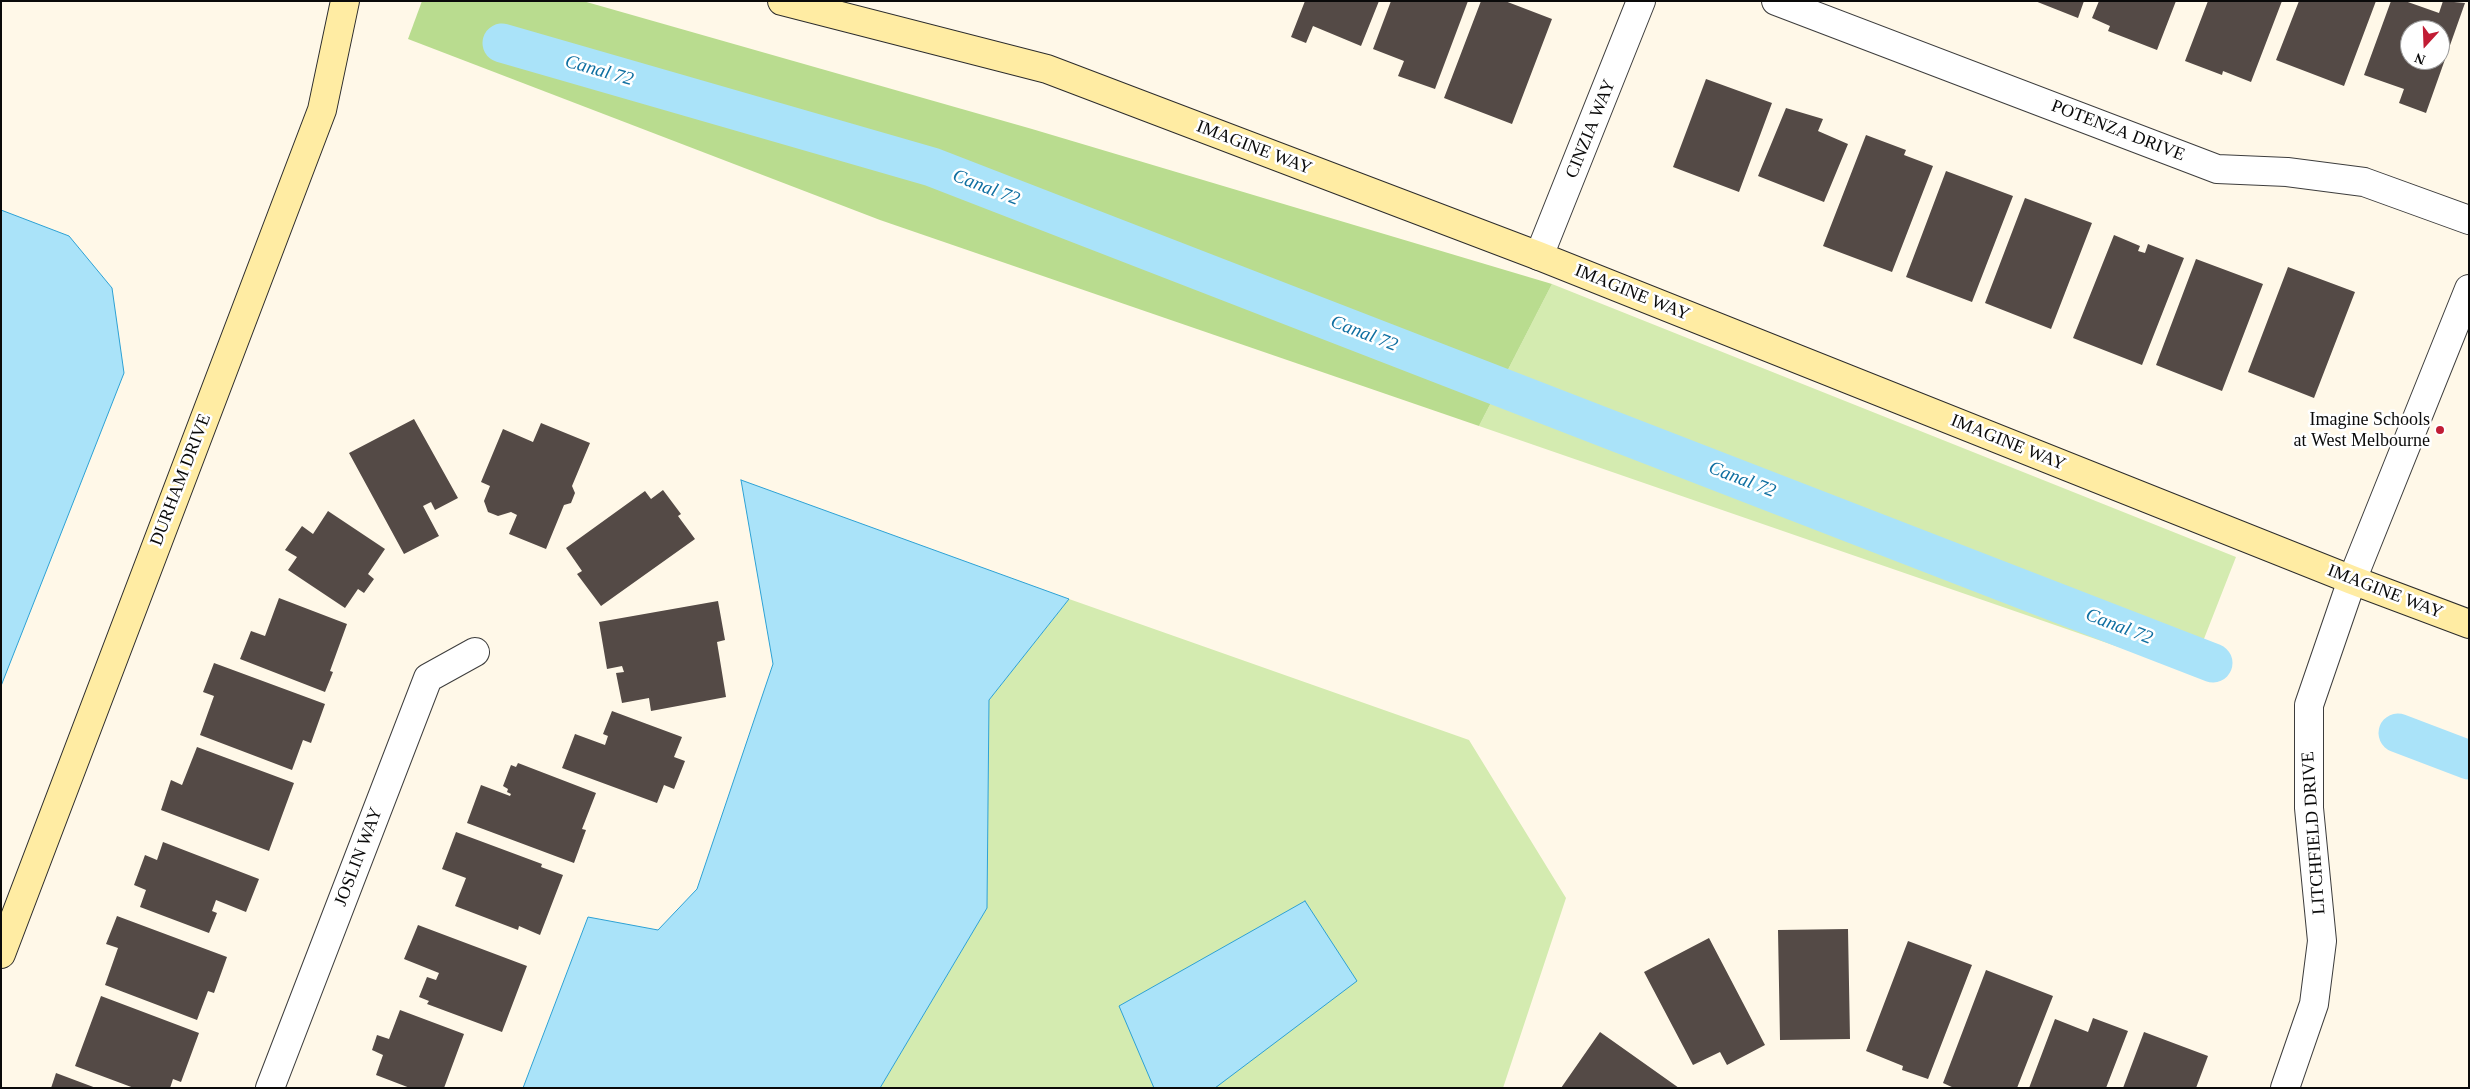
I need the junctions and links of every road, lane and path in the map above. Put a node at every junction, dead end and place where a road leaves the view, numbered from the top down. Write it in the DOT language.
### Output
graph roads {
  1 [pos="345,1"];
  2 [pos="782,1"];
  3 [pos="1641,1"];
  4 [pos="1776,1"];
  5 [pos="2469,220"];
  6 [pos="1539,256"];
  7 [pos="2469,289"];
  8 [pos="2352,580"];
  9 [pos="2469,624"];
  10 [pos="475,652"];
  11 [pos="1,954"];
  12 [pos="270,1088"];
  13 [pos="2285,1088"];
  1 -- 11 [label="street, DURHAM DRIVE"];
  2 -- 6 [label="street, IMAGINE WAY"];
  3 -- 6 [label="street, CINZIA WAY"];
  4 -- 5 [label="street, POTENZA DRIVE"];
  6 -- 8 [label="street, IMAGINE WAY"];
  7 -- 8 [label="street, LITCHFIELD DRIVE"];
  8 -- 9 [label="street, IMAGINE WAY"];
  8 -- 13 [label="street, LITCHFIELD DRIVE"];
  10 -- 12 [label="street, JOSLIN WAY"];
}
